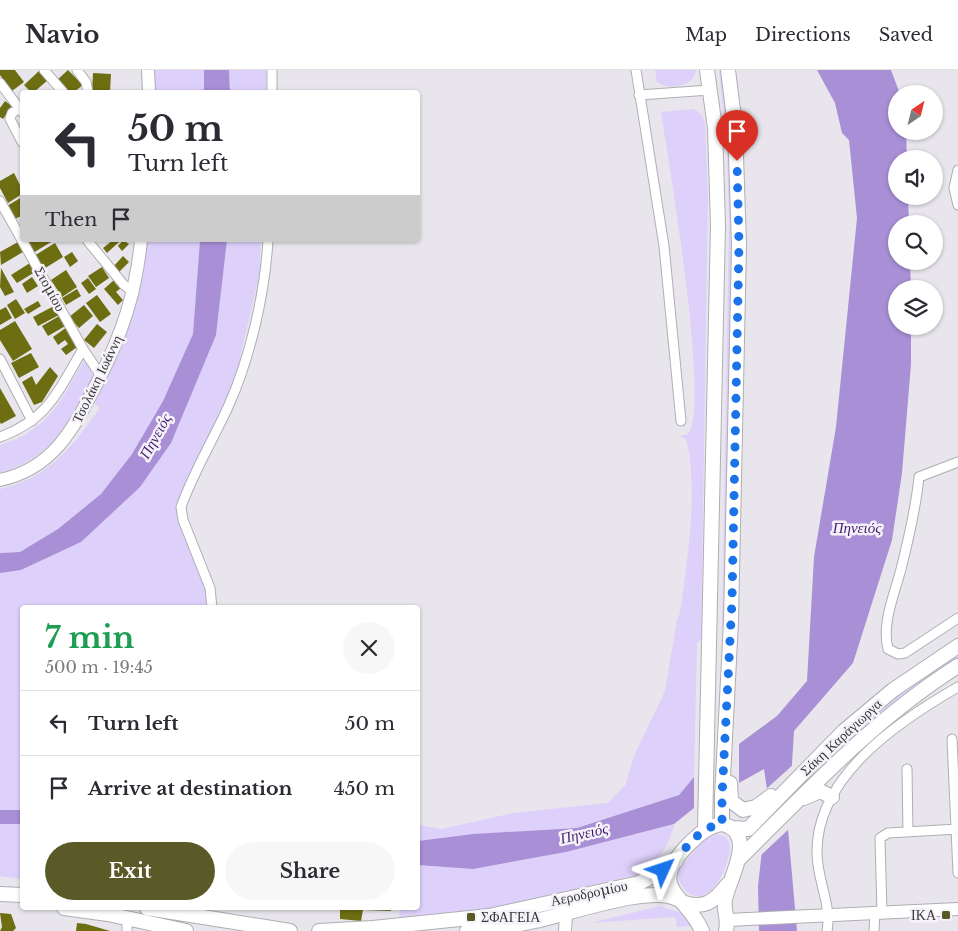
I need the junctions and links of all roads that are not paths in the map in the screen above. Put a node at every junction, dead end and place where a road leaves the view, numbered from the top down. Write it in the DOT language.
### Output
graph roads {
  1 [pos="44,70"];
  2 [pos="77,70"];
  3 [pos="148,70"];
  4 [pos="272,70"];
  5 [pos="636,70"];
  6 [pos="707,70"];
  7 [pos="728,70"];
  8 [pos="0,83"];
  9 [pos="61,90"];
  10 [pos="88,90"];
  11 [pos="149,90"];
  12 [pos="272,90"];
  13 [pos="710,90"];
  14 [pos="639,95"];
  15 [pos="20,109"];
  16 [pos="20,111"];
  17 [pos="20,138"];
  18 [pos="958,170"];
  19 [pos="0,201"];
  20 [pos="958,205"];
  21 [pos="20,237"];
  22 [pos="23,242"];
  23 [pos="89,242"];
  24 [pos="139,242"];
  25 [pos="268,242"];
  26 [pos="134,292"];
  27 [pos="83,349"];
  28 [pos="0,359"];
  29 [pos="101,376"];
  30 [pos="32,421"];
  31 [pos="681,421"];
  32 [pos="0,437"];
  33 [pos="958,462"];
  34 [pos="0,480"];
  35 [pos="212,605"];
  36 [pos="958,618"];
  37 [pos="958,646"];
  38 [pos="958,666"];
  39 [pos="958,687"];
  40 [pos="952,739"];
  41 [pos="907,769"];
  42 [pos="792,783"];
  43 [pos="809,793"];
  44 [pos="832,797"];
  45 [pos="726,799"];
  46 [pos="727,826"];
  47 [pos="956,829"];
  48 [pos="705,830"];
  49 [pos="908,832"];
  50 [pos="743,856"];
  51 [pos="676,860"];
  52 [pos="958,874"];
  53 [pos="731,881"];
  54 [pos="3,895"];
  55 [pos="20,896"];
  56 [pos="20,900"];
  57 [pos="679,900"];
  58 [pos="958,909"];
  59 [pos="71,910"];
  60 [pos="156,910"];
  61 [pos="879,913"];
  62 [pos="566,915"];
  63 [pos="828,916"];
  64 [pos="127,925"];
  65 [pos="727,926"];
  66 [pos="238,928"];
  67 [pos="701,928"];
  68 [pos="495,930"];
  69 [pos="186,931"];
  70 [pos="290,931"];
  71 [pos="319,931"];
  72 [pos="467,931"];
  73 [pos="565,931"];
  74 [pos="828,931"];
  75 [pos="874,931"];
  1 -- 9 [label="street"];
  2 -- 10 [label="street"];
  3 -- 11 [label="street"];
  4 -- 12 [label="street"];
  5 -- 14 [label="street"];
  6 -- 13 [label="main road"];
  7 -- 45 [label="main road"];
  8 -- 15 [label="street"];
  13 -- 14 [label="street"];
  13 -- 48 [label="main road"];
  14 -- 31 [label="street"];
  16 -- 17 [label="street"];
  18 -- 20 [label="street"];
  19 -- 21 [label="street, Στομίου"];
  22 -- 27 [label="street, Στομίου"];
  23 -- 26 [label="street"];
  24 -- 26 [label="street, Τσολάκη Ιωάννη"];
  25 -- 35 [label="street"];
  26 -- 29 [label="street, Τσολάκη Ιωάννη"];
  27 -- 29 [label="street, Στομίου"];
  27 -- 30 [label="street"];
  28 -- 30 [label="street"];
  29 -- 34 [label="street, Τσολάκη Ιωάννη"];
  30 -- 32 [label="street"];
  33 -- 36 [label="street"];
  37 -- 42 [label="main road, Σάκη Καράγιωργα"];
  38 -- 43 [label="main road, Σάκη Καράγιωργα"];
  39 -- 44 [label="street, Σάκη Καράγιωργα"];
  40 -- 47 [label="street"];
  41 -- 49 [label="street"];
  42 -- 45 [label="main road"];
  42 -- 46 [label="main road, Σάκη Καράγιωργα"];
  43 -- 44 [label="main road"];
  43 -- 50 [label="main road, Σάκη Καράγιωργα"];
  44 -- 63 [label="street, Σάκη Καράγιωργα"];
  45 -- 46 [label="main road"];
  46 -- 48 [label="main road"];
  46 -- 50 [label="main road"];
  47 -- 49 [label="street"];
  47 -- 52 [label="street"];
  48 -- 51 [label="main road"];
  49 -- 61 [label="street"];
  50 -- 53 [label="main road"];
  51 -- 57 [label="main road"];
  51 -- 71 [label="main road, Αεροδρομίου"];
  53 -- 57 [label="main road"];
  53 -- 65 [label="main road"];
  54 -- 55 [label="main road"];
  54 -- 56 [label="main road"];
  57 -- 62 [label="main road, Αεροδρομίου"];
  57 -- 67 [label="main road"];
  58 -- 61 [label="street"];
  59 -- 64 [label="main road"];
  60 -- 66 [label="main road"];
  61 -- 63 [label="street"];
  61 -- 75 [label="street"];
  62 -- 68 [label="main road, Αεροδρομίου"];
  62 -- 73 [label="street"];
  63 -- 65 [label="street"];
  63 -- 74 [label="street, Σάκη Καράγιωργα"];
  64 -- 69 [label="main road"];
  65 -- 67 [label="main road"];
  66 -- 70 [label="main road"];
  68 -- 72 [label="main road, Αεροδρομίου"];
}
